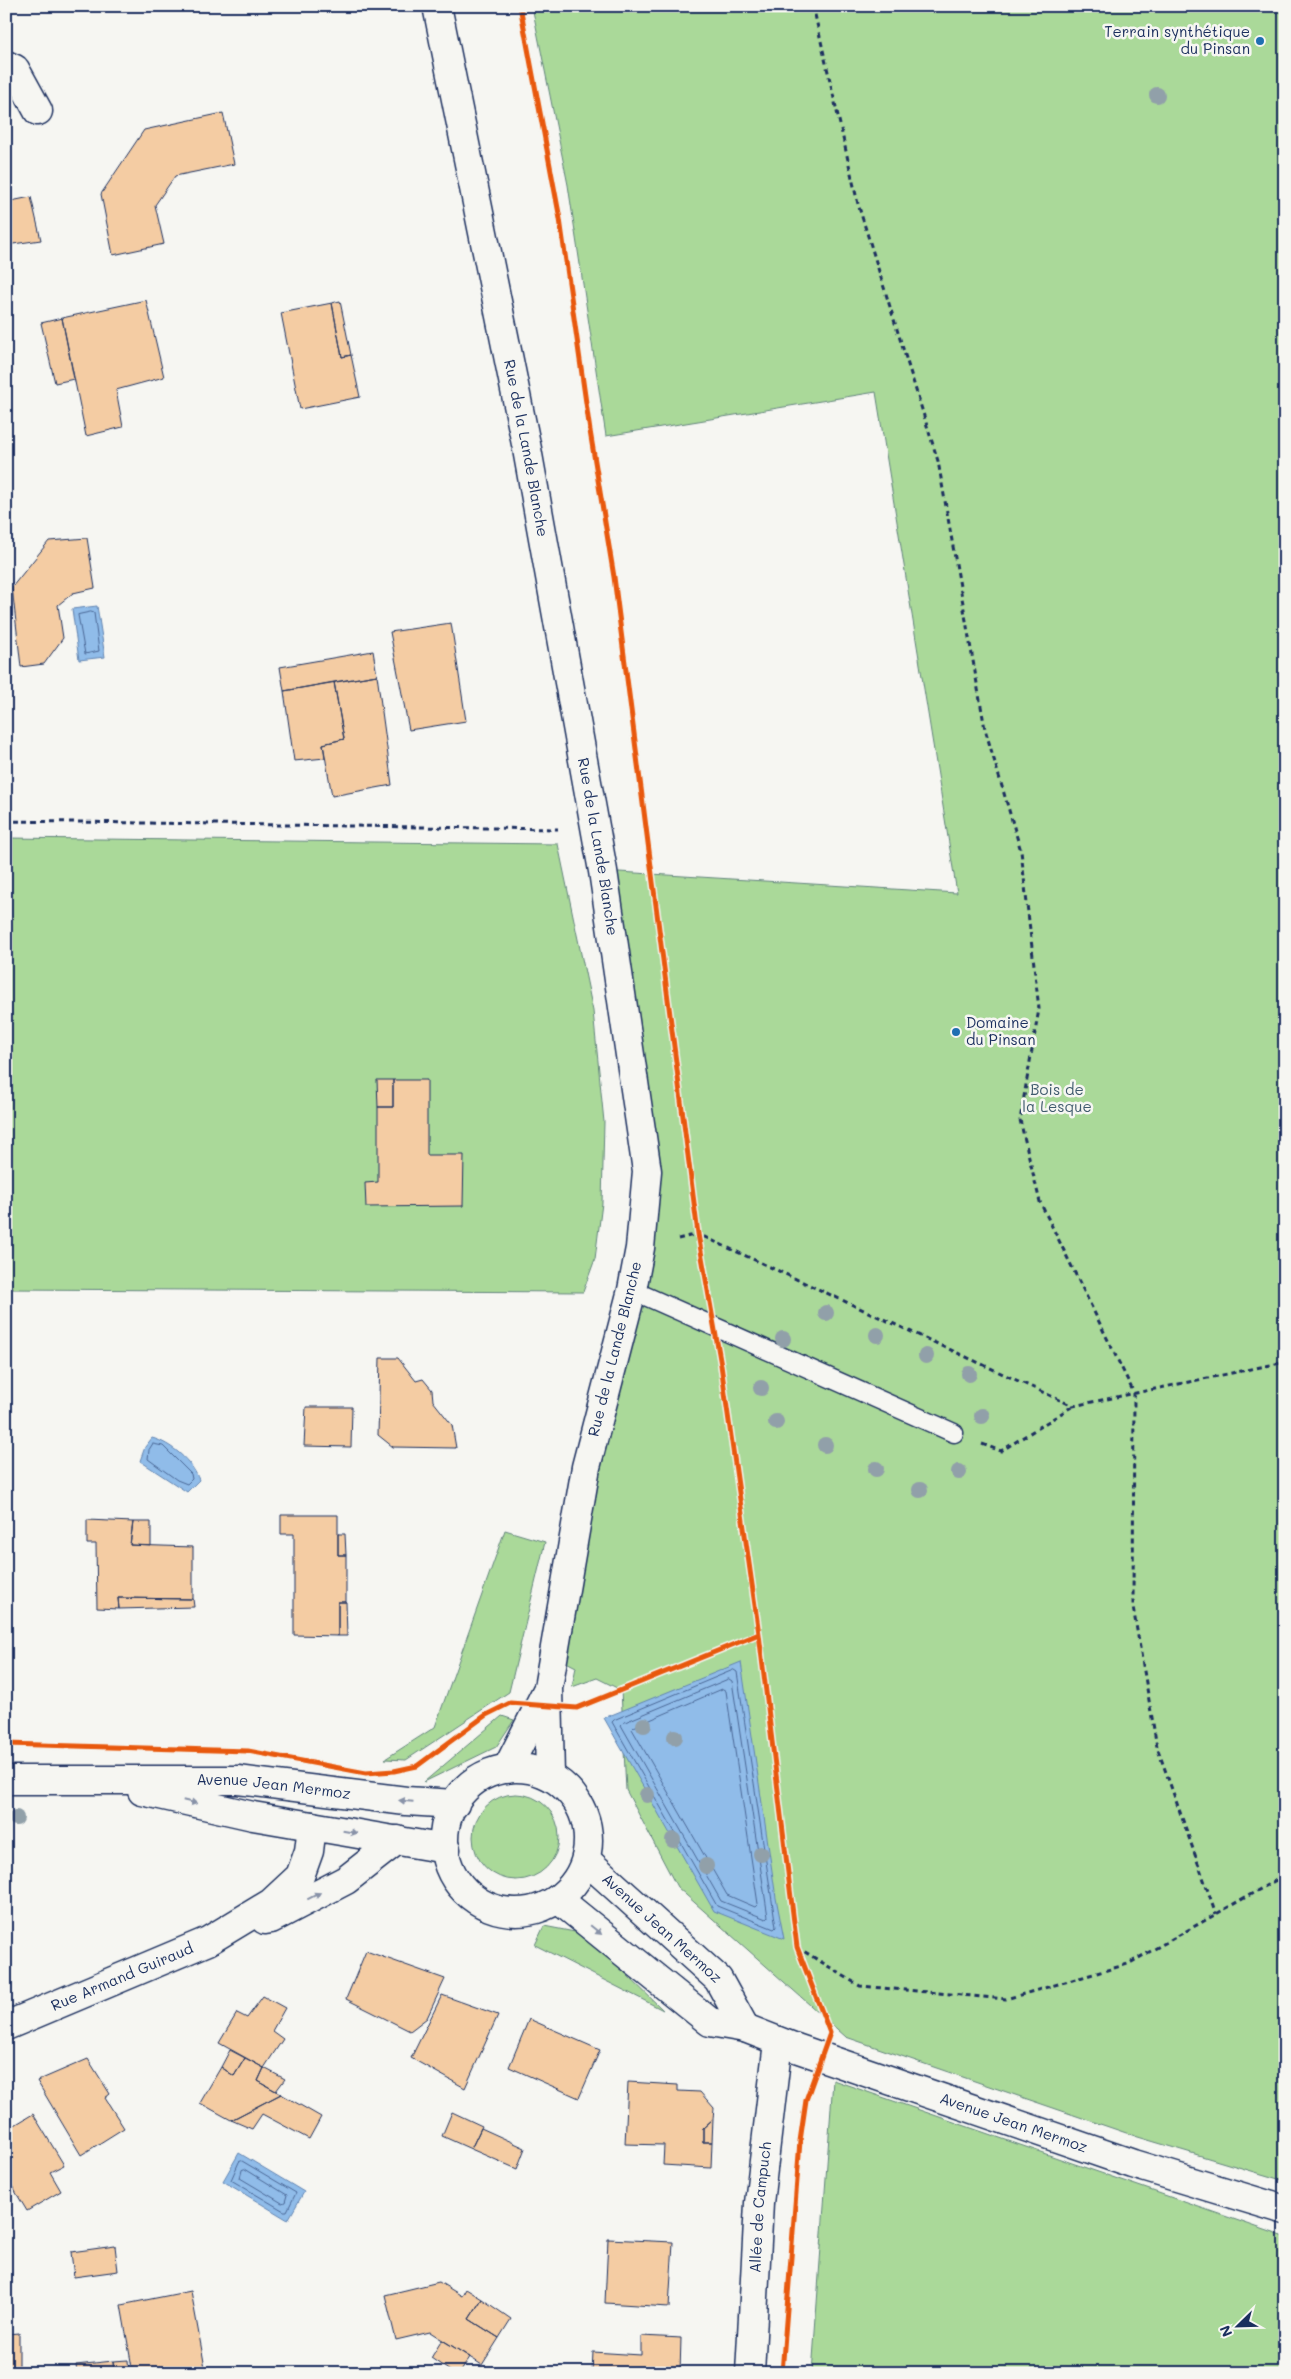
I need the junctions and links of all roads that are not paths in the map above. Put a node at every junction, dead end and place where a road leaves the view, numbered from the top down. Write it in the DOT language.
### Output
graph roads {
  1 [pos="437,6"];
  2 [pos="6,65"];
  3 [pos="38,111"];
  4 [pos="632,1290"];
  5 [pos="954,1433"];
  6 [pos="548,1688"];
  7 [pos="507,1769"];
  8 [pos="550,1776"];
  9 [pos="6,1780"];
  10 [pos="92,1780"];
  11 [pos="455,1804"];
  12 [pos="312,1826"];
  13 [pos="397,1840"];
  14 [pos="446,1849"];
  15 [pos="586,1860"];
  16 [pos="558,1900"];
  17 [pos="236,1924"];
  18 [pos="6,2026"];
  19 [pos="745,2028"];
  20 [pos="778,2042"];
  21 [pos="1285,2210"];
  22 [pos="750,2373"];
  1 -- 4 [label="street, Rue de la Lande Blanche"];
  2 -- 3 [label="street"];
  4 -- 5 [label="lane"];
  4 -- 6 [label="street, Rue de la Lande Blanche"];
  6 -- 7 [label="street, Rue de la Lande Blanche"];
  6 -- 8 [label="street, Rue de la Lande Blanche"];
  7 -- 8 [label="street"];
  7 -- 11 [label="street"];
  8 -- 15 [label="street"];
  9 -- 10 [label="street, Avenue Jean Mermoz"];
  11 -- 10 [label="street, Avenue Jean Mermoz, one-way"];
  10 -- 12 [label="street, Avenue Jean Mermoz, one-way"];
  11 -- 14 [label="street"];
  12 -- 13 [label="street, Avenue Jean Mermoz, one-way"];
  12 -- 17 [label="street, Rue Armand Guiraud"];
  13 -- 14 [label="street, Avenue Jean Mermoz"];
  17 -- 13 [label="street, Rue Armand Guiraud, one-way"];
  14 -- 16 [label="street"];
  15 -- 16 [label="street"];
  15 -- 19 [label="street, Avenue Jean Mermoz"];
  16 -- 19 [label="street, Avenue Jean Mermoz, one-way"];
  17 -- 18 [label="street, Rue Armand Guiraud"];
  19 -- 20 [label="street, Avenue Jean Mermoz"];
  20 -- 21 [label="street, Avenue Jean Mermoz"];
  20 -- 22 [label="street, Allée de Campuch"];
}
